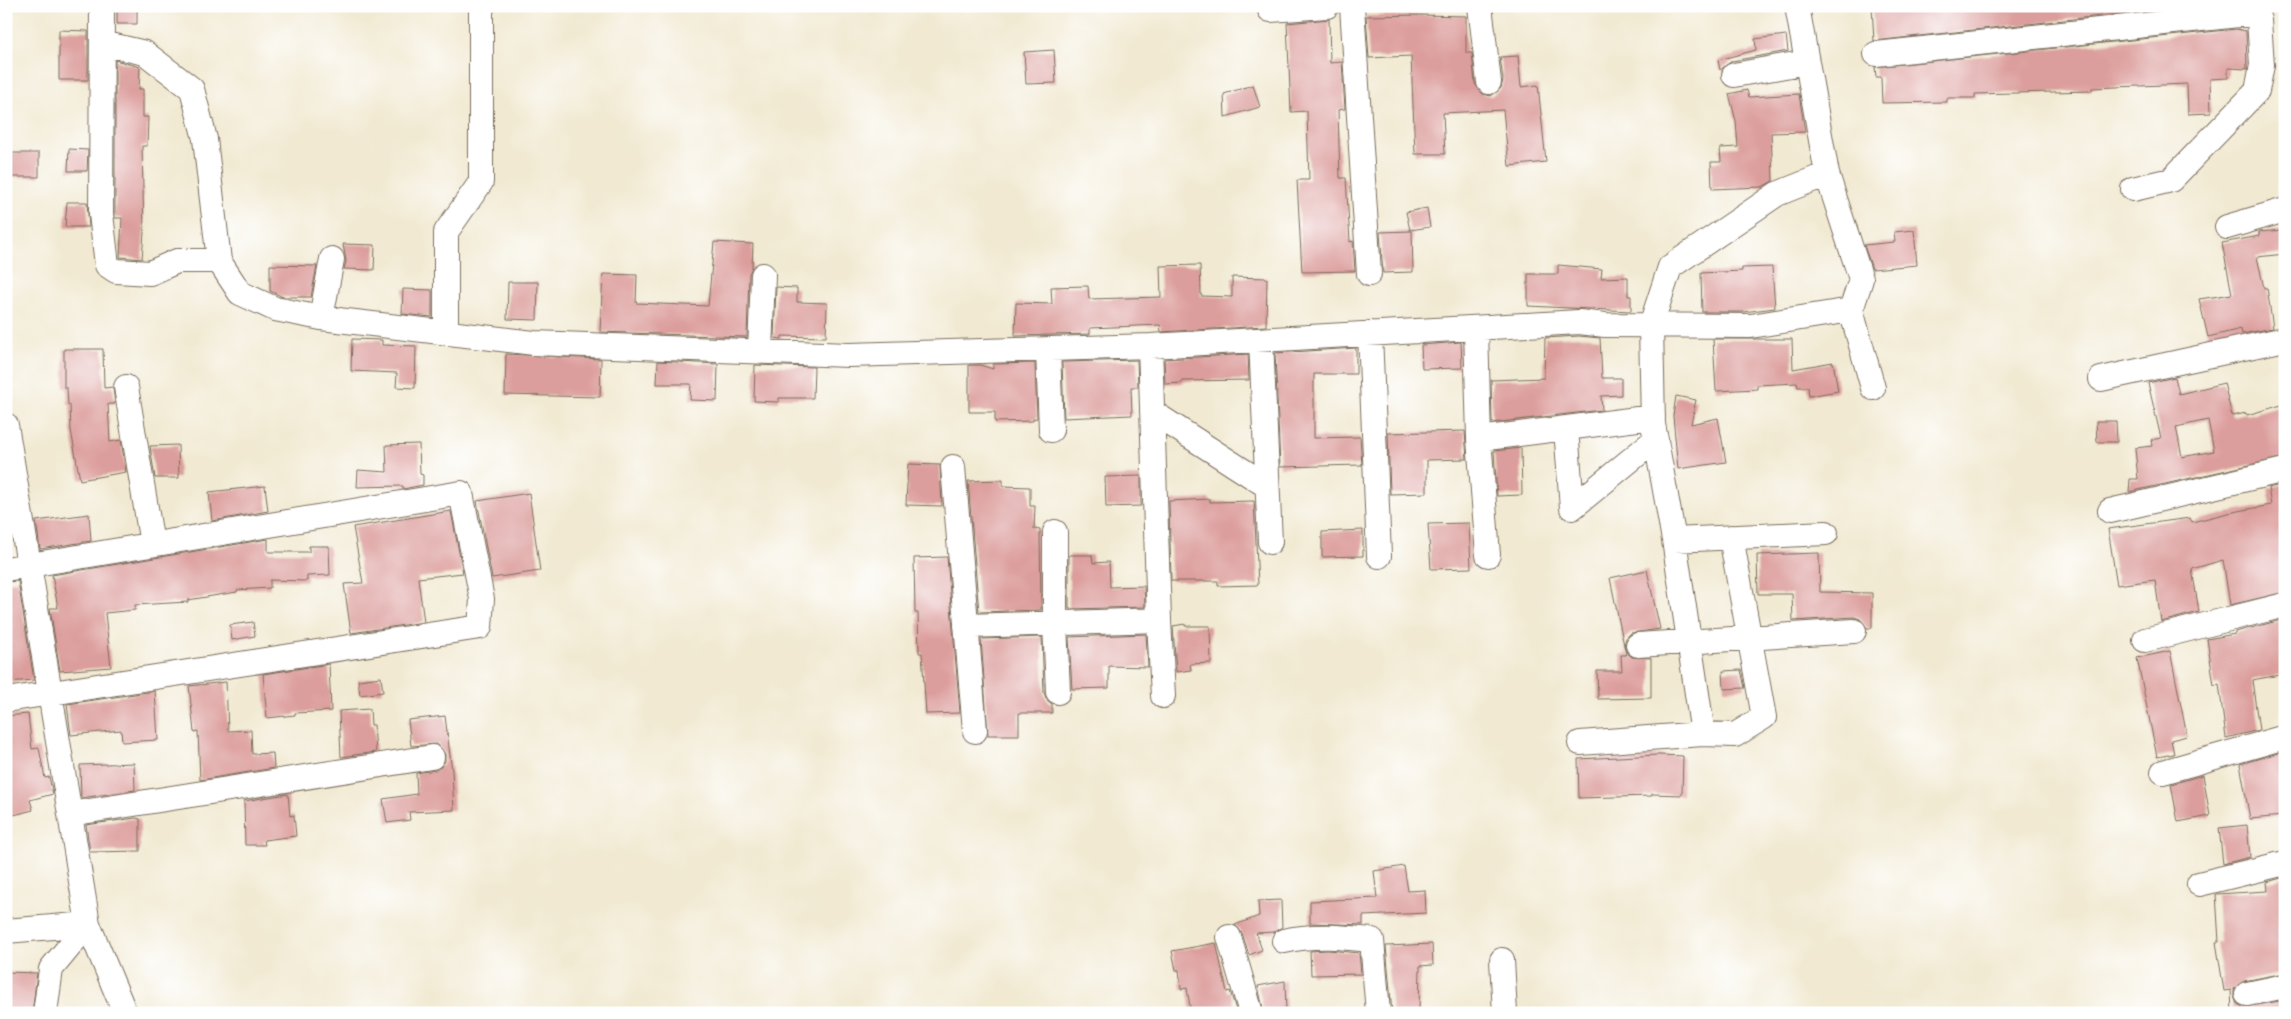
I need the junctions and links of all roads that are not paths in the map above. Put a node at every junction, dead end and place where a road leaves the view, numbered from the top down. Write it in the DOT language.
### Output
graph roads {
  1 [pos="102,6"];
  2 [pos="483,6"];
  3 [pos="1328,6"];
  4 [pos="1352,6"];
  5 [pos="1480,6"];
  6 [pos="1798,6"];
  7 [pos="1270,10"];
  8 [pos="2255,10"];
  9 [pos="102,43"];
  10 [pos="1876,54"];
  11 [pos="1808,62"];
  12 [pos="1734,74"];
  13 [pos="1489,82"];
  14 [pos="1827,174"];
  15 [pos="2133,189"];
  16 [pos="2285,210"];
  17 [pos="2227,227"];
  18 [pos="332,259"];
  19 [pos="219,261"];
  20 [pos="1369,274"];
  21 [pos="763,275"];
  22 [pos="1851,310"];
  23 [pos="321,318"];
  24 [pos="1651,325"];
  25 [pos="1476,328"];
  26 [pos="446,333"];
  27 [pos="1370,333"];
  28 [pos="2285,339"];
  29 [pos="1260,340"];
  30 [pos="1150,346"];
  31 [pos="1048,350"];
  32 [pos="760,351"];
  33 [pos="2101,379"];
  34 [pos="126,388"];
  35 [pos="1873,388"];
  36 [pos="1152,412"];
  37 [pos="6,425"];
  38 [pos="1566,428"];
  39 [pos="1654,428"];
  40 [pos="1051,430"];
  41 [pos="1479,439"];
  42 [pos="8,457"];
  43 [pos="953,467"];
  44 [pos="2285,470"];
  45 [pos="1267,486"];
  46 [pos="2110,511"];
  47 [pos="1055,532"];
  48 [pos="1826,533"];
  49 [pos="1731,537"];
  50 [pos="1674,540"];
  51 [pos="1270,542"];
  52 [pos="152,544"];
  53 [pos="1488,555"];
  54 [pos="1379,556"];
  55 [pos="30,566"];
  56 [pos="6,569"];
  57 [pos="2285,605"];
  58 [pos="1159,620"];
  59 [pos="1055,623"];
  60 [pos="966,626"];
  61 [pos="1854,631"];
  62 [pos="1750,637"];
  63 [pos="2145,640"];
  64 [pos="1689,641"];
  65 [pos="1638,645"];
  66 [pos="51,692"];
  67 [pos="1058,692"];
  68 [pos="1163,696"];
  69 [pos="6,700"];
  70 [pos="975,731"];
  71 [pos="1703,734"];
  72 [pos="2285,737"];
  73 [pos="1580,743"];
  74 [pos="432,757"];
  75 [pos="2163,772"];
  76 [pos="70,814"];
  77 [pos="2285,863"];
  78 [pos="2199,884"];
  79 [pos="88,924"];
  80 [pos="6,931"];
  81 [pos="1229,937"];
  82 [pos="1284,941"];
  83 [pos="1502,960"];
  84 [pos="2285,986"];
  85 [pos="2246,994"];
  86 [pos="45,1013"];
  87 [pos="125,1013"];
  88 [pos="1250,1013"];
  89 [pos="1378,1013"];
  90 [pos="1505,1013"];
  1 -- 9 [label="street"];
  2 -- 26 [label="street"];
  3 -- 7 [label="street"];
  4 -- 20 [label="street"];
  5 -- 13 [label="street"];
  6 -- 11 [label="street"];
  8 -- 10 [label="street"];
  8 -- 15 [label="street"];
  9 -- 19 [label="street"];
  9 -- 19 [label="street"];
  11 -- 12 [label="street"];
  11 -- 14 [label="street"];
  14 -- 22 [label="street"];
  14 -- 24 [label="street"];
  16 -- 17 [label="street"];
  18 -- 23 [label="street"];
  19 -- 23 [label="street"];
  21 -- 32 [label="street"];
  22 -- 24 [label="street"];
  22 -- 35 [label="street"];
  23 -- 26 [label="street"];
  24 -- 25 [label="street"];
  24 -- 39 [label="street"];
  25 -- 27 [label="street"];
  25 -- 41 [label="street"];
  26 -- 32 [label="street"];
  27 -- 29 [label="street"];
  27 -- 54 [label="street"];
  28 -- 33 [label="street"];
  29 -- 30 [label="street"];
  29 -- 45 [label="street"];
  30 -- 31 [label="street"];
  30 -- 36 [label="street"];
  31 -- 32 [label="street"];
  31 -- 40 [label="street"];
  34 -- 52 [label="street"];
  36 -- 45 [label="street"];
  36 -- 58 [label="street"];
  37 -- 42 [label="street"];
  38 -- 39 [label="street"];
  38 -- 39 [label="street"];
  38 -- 41 [label="street"];
  39 -- 50 [label="street"];
  41 -- 53 [label="street"];
  42 -- 55 [label="street"];
  43 -- 60 [label="street"];
  44 -- 46 [label="street"];
  45 -- 51 [label="street"];
  47 -- 59 [label="street"];
  48 -- 49 [label="street"];
  49 -- 50 [label="street"];
  49 -- 62 [label="street"];
  50 -- 64 [label="street"];
  52 -- 55 [label="street"];
  52 -- 66 [label="street"];
  55 -- 56 [label="street"];
  55 -- 66 [label="street"];
  57 -- 63 [label="street"];
  58 -- 59 [label="street"];
  58 -- 68 [label="street"];
  59 -- 60 [label="street"];
  59 -- 67 [label="street"];
  60 -- 70 [label="street"];
  61 -- 62 [label="street"];
  62 -- 64 [label="street"];
  62 -- 71 [label="street"];
  64 -- 65 [label="street"];
  64 -- 71 [label="street"];
  66 -- 69 [label="street"];
  66 -- 76 [label="street"];
  71 -- 73 [label="street"];
  72 -- 75 [label="street"];
  74 -- 76 [label="street"];
  76 -- 79 [label="street"];
  77 -- 78 [label="street"];
  79 -- 80 [label="street"];
  79 -- 86 [label="street"];
  79 -- 87 [label="street"];
  81 -- 88 [label="street"];
  82 -- 89 [label="street"];
  83 -- 90 [label="street"];
  84 -- 85 [label="street"];
}
